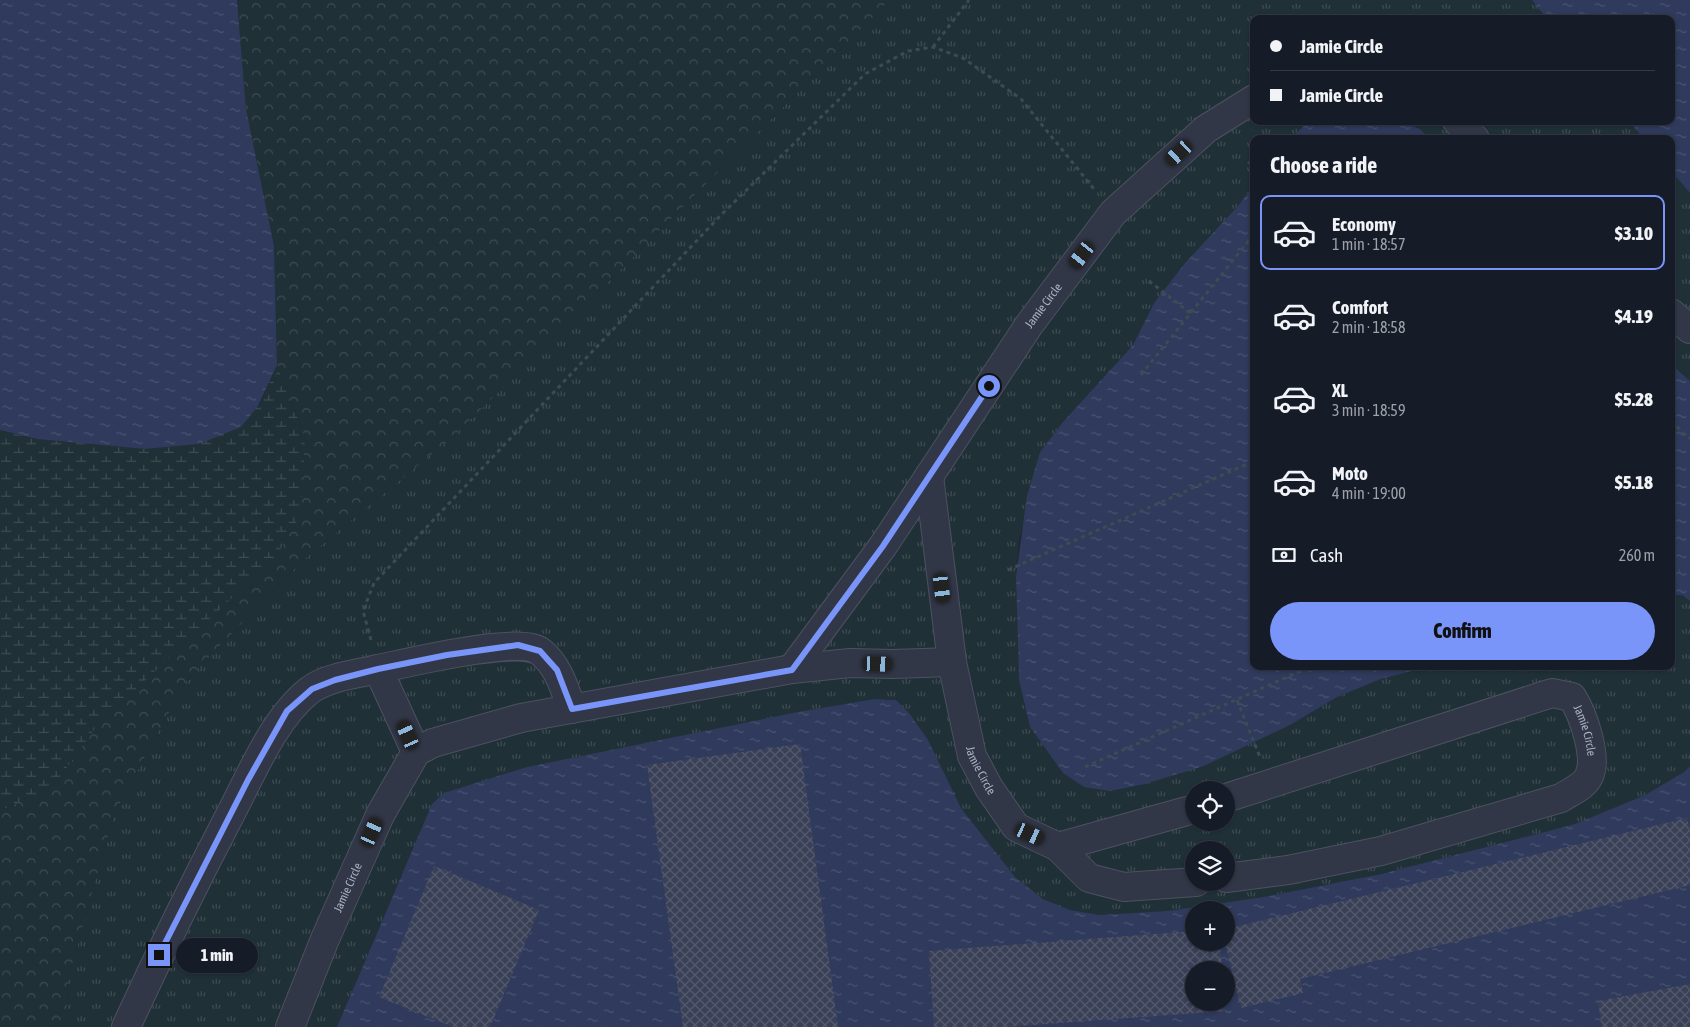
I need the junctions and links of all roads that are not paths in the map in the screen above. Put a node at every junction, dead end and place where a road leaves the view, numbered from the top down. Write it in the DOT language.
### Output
graph roads {
  1 [pos="1250,102"];
  2 [pos="1461,125"];
  3 [pos="1471,135"];
  4 [pos="1675,316"];
  5 [pos="1690,329"];
  6 [pos="929,476"];
  7 [pos="952,662"];
  8 [pos="378,669"];
  9 [pos="792,670"];
  10 [pos="572,709"];
  11 [pos="416,752"];
  12 [pos="1235,795"];
  13 [pos="1185,812"];
  14 [pos="1058,847"];
  15 [pos="1235,877"];
  16 [pos="1185,883"];
  17 [pos="126,1027"];
  18 [pos="290,1027"];
  1 -- 6 [label="street, Jamie Circle"];
  2 -- 3 [label="street"];
  4 -- 5 [label="street"];
  6 -- 7 [label="street, Jamie Circle"];
  6 -- 9 [label="street, Jamie Circle"];
  7 -- 9 [label="street"];
  7 -- 14 [label="street, Jamie Circle"];
  8 -- 10 [label="street"];
  8 -- 11 [label="street"];
  8 -- 17 [label="street"];
  9 -- 10 [label="street"];
  10 -- 11 [label="street"];
  11 -- 18 [label="street, Jamie Circle"];
  12 -- 15 [label="street, Jamie Circle"];
  13 -- 14 [label="street"];
  14 -- 16 [label="street, Jamie Circle"];
}
